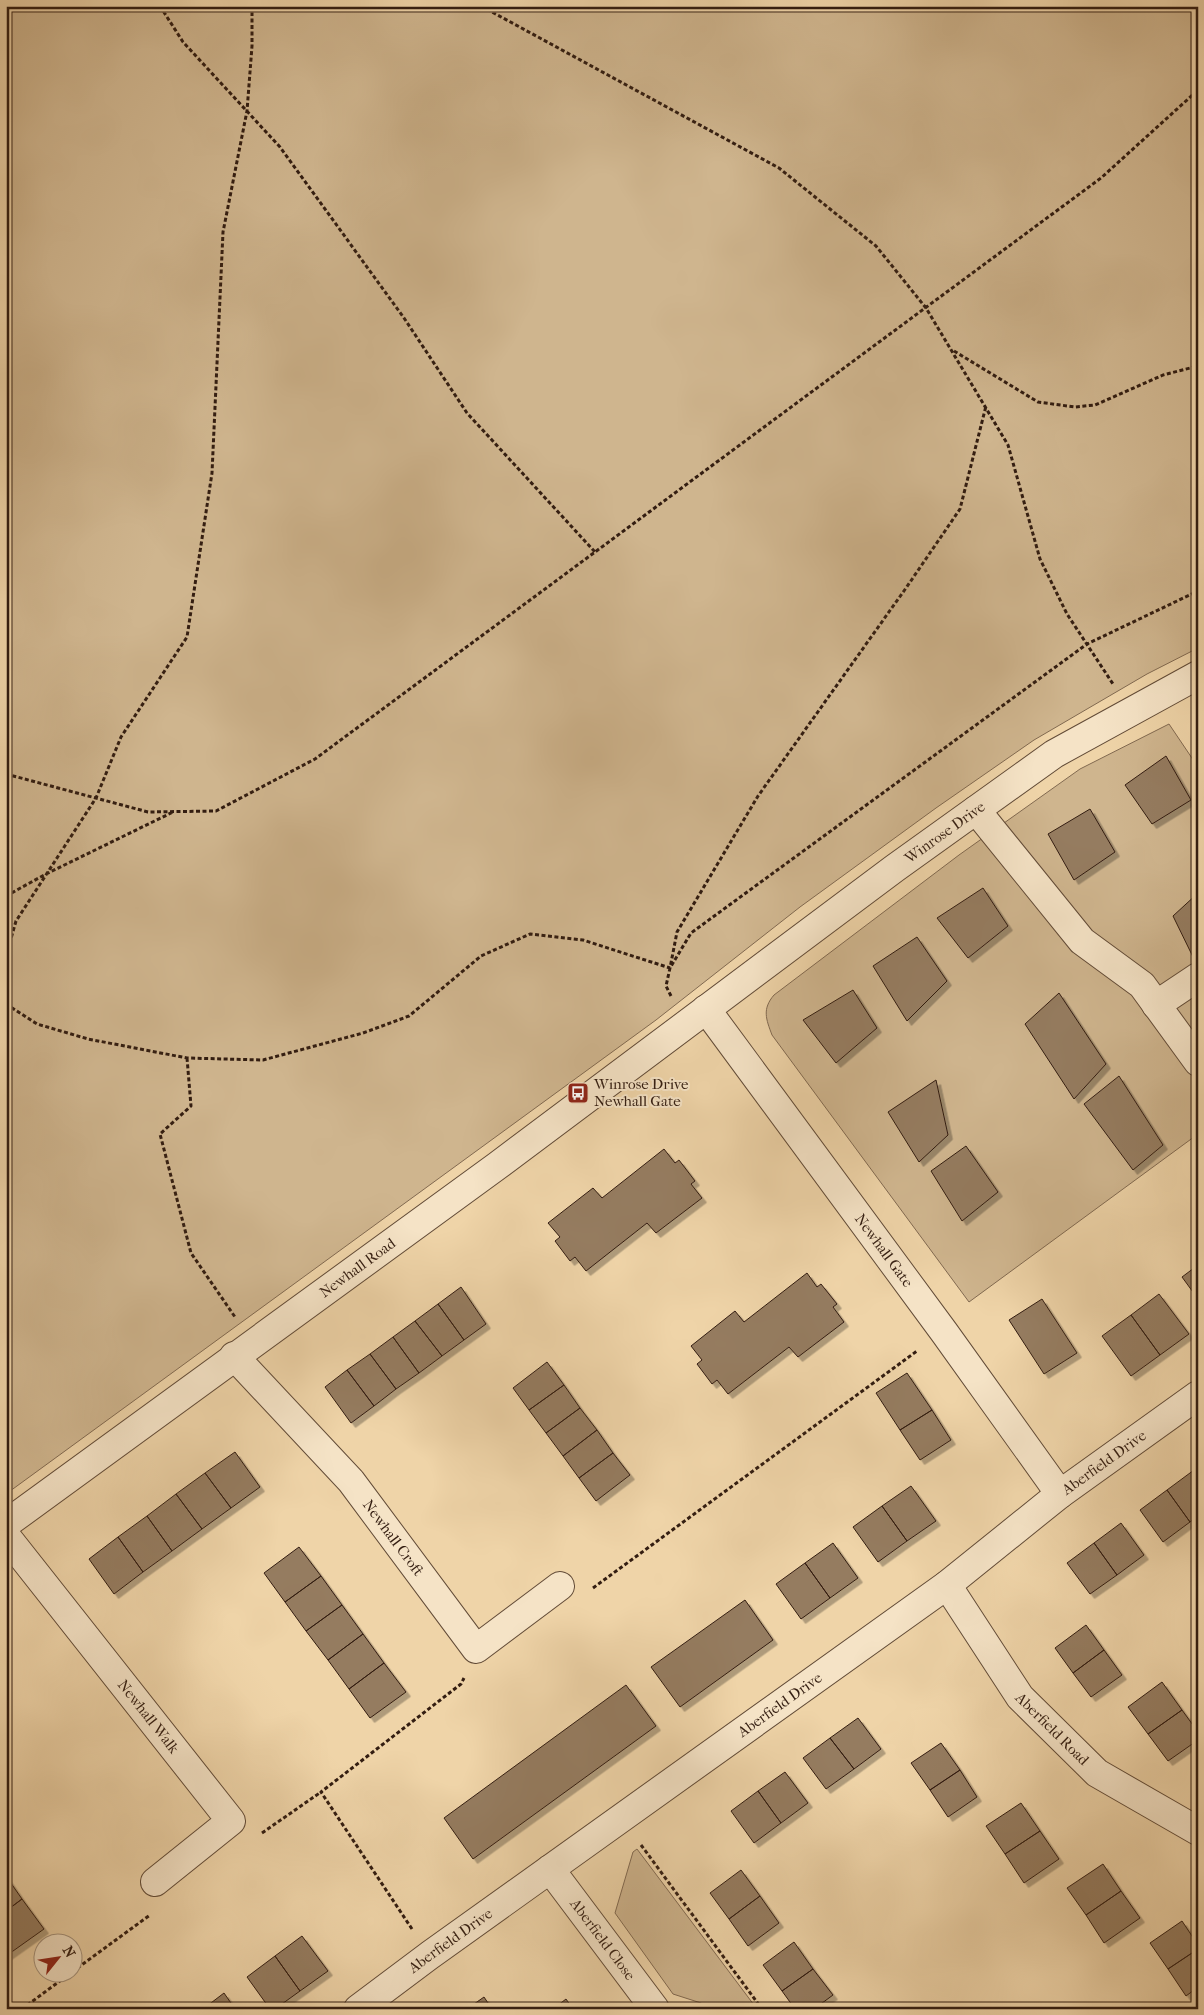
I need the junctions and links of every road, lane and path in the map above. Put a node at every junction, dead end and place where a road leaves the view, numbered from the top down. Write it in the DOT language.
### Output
graph roads {
  1 [pos="160,6"];
  2 [pos="252,6"];
  3 [pos="481,6"];
  4 [pos="1198,90"];
  5 [pos="247,111"];
  6 [pos="926,308"];
  7 [pos="954,350"];
  8 [pos="1198,366"];
  9 [pos="986,406"];
  10 [pos="595,552"];
  11 [pos="1198,591"];
  12 [pos="1087,644"];
  13 [pos="1198,675"];
  14 [pos="1131,711"];
  15 [pos="6,774"];
  16 [pos="96,798"];
  17 [pos="976,810"];
  18 [pos="174,812"];
  19 [pos="46,874"];
  20 [pos="6,896"];
  21 [pos="6,956"];
  22 [pos="670,968"];
  23 [pos="1198,977"];
  24 [pos="6,1004"];
  25 [pos="1156,1005"];
  26 [pos="696,1017"];
  27 [pos="187,1058"];
  28 [pos="1198,1062"];
  29 [pos="944,1332"];
  30 [pos="243,1349"];
  31 [pos="1198,1395"];
  32 [pos="1060,1494"];
  33 [pos="6,1524"];
  34 [pos="6,1536"];
  35 [pos="947,1585"];
  36 [pos="560,1586"];
  37 [pos="590,1590"];
  38 [pos="476,1649"];
  39 [pos="469,1678"];
  40 [pos="461,1684"];
  41 [pos="321,1792"];
  42 [pos="621,1819"];
  43 [pos="231,1821"];
  44 [pos="1198,1832"];
  45 [pos="550,1869"];
  46 [pos="155,1882"];
  47 [pos="430,1954"];
  48 [pos="58,1982"];
  49 [pos="22,2009"];
  50 [pos="358,2009"];
  51 [pos="655,2009"];
  52 [pos="762,2009"];
  1 -- 5 [label="path"];
  2 -- 5 [label="path"];
  3 -- 6 [label="path"];
  4 -- 6 [label="path"];
  5 -- 10 [label="path"];
  5 -- 16 [label="path"];
  6 -- 7 [label="path"];
  6 -- 10 [label="path"];
  7 -- 8 [label="path"];
  7 -- 9 [label="path"];
  9 -- 12 [label="path"];
  9 -- 22 [label="path"];
  10 -- 18 [label="path"];
  11 -- 12 [label="path"];
  12 -- 14 [label="path"];
  12 -- 22 [label="path"];
  13 -- 14 [label="street, Winrose Drive"];
  14 -- 17 [label="street, Winrose Drive"];
  15 -- 16 [label="path"];
  16 -- 18 [label="path"];
  16 -- 19 [label="path"];
  17 -- 25 [label="street"];
  17 -- 26 [label="street, Winrose Drive"];
  18 -- 19 [label="path"];
  19 -- 20 [label="path"];
  19 -- 21 [label="path"];
  22 -- 26 [label="path"];
  22 -- 27 [label="path"];
  23 -- 25 [label="street"];
  24 -- 27 [label="path"];
  25 -- 28 [label="street"];
  26 -- 29 [label="street, Newhall Gate"];
  26 -- 30 [label="street, Newhall Road"];
  27 -- 30 [label="path"];
  29 -- 32 [label="street, Newhall Gate"];
  29 -- 37 [label="path"];
  30 -- 33 [label="street, Newhall Road"];
  30 -- 38 [label="street, Newhall Croft"];
  31 -- 32 [label="street, Aberfield Drive"];
  32 -- 35 [label="street, Aberfield Drive"];
  34 -- 43 [label="street, Newhall Walk"];
  35 -- 42 [label="street, Aberfield Drive"];
  35 -- 44 [label="street, Aberfield Road"];
  36 -- 38 [label="street"];
  38 -- 40 [label="path"];
  39 -- 40 [label="path"];
  40 -- 41 [label="path"];
  41 -- 43 [label="path"];
  41 -- 47 [label="path"];
  42 -- 45 [label="street, Aberfield Drive"];
  42 -- 52 [label="path"];
  43 -- 46 [label="street"];
  45 -- 47 [label="street, Aberfield Drive"];
  45 -- 51 [label="street, Aberfield Close"];
  47 -- 50 [label="street, Aberfield Drive"];
  48 -- 49 [label="path"];
}
